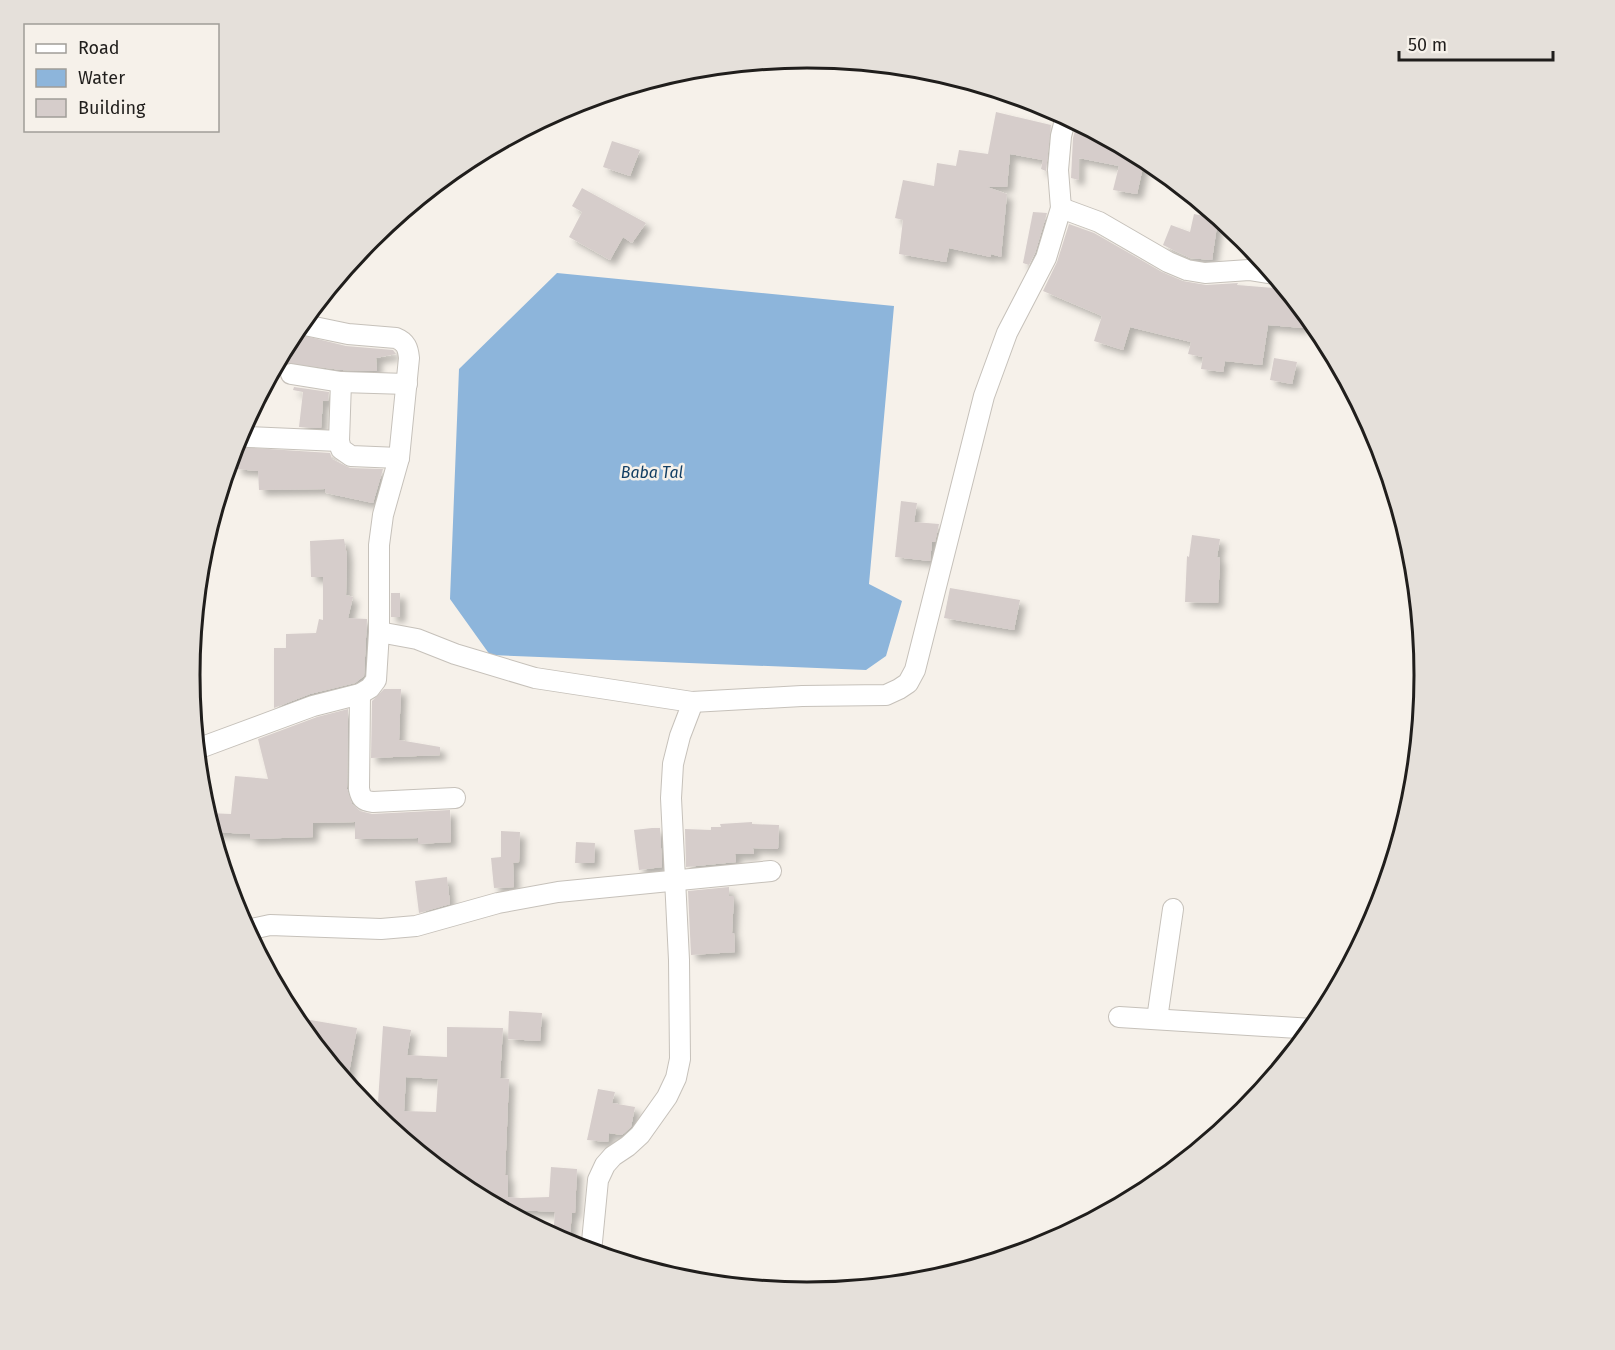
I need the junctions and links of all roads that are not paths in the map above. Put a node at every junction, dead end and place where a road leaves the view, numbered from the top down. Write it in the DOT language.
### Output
graph roads {
  1 [pos="1064,125"];
  2 [pos="1061,208"];
  3 [pos="1262,272"];
  4 [pos="310,326"];
  5 [pos="291,374"];
  6 [pos="341,382"];
  7 [pos="406,384"];
  8 [pos="248,437"];
  9 [pos="339,441"];
  10 [pos="399,458"];
  11 [pos="379,632"];
  12 [pos="360,694"];
  13 [pos="693,702"];
  14 [pos="204,746"];
  15 [pos="456,798"];
  16 [pos="771,871"];
  17 [pos="676,882"];
  18 [pos="1173,909"];
  19 [pos="256,928"];
  20 [pos="1119,1017"];
  21 [pos="1157,1019"];
  22 [pos="1302,1028"];
  23 [pos="592,1242"];
  1 -- 2 [label="street"];
  2 -- 3 [label="street"];
  2 -- 13 [label="street"];
  4 -- 7 [label="street"];
  5 -- 6 [label="street"];
  6 -- 7 [label="street"];
  6 -- 9 [label="street"];
  7 -- 10 [label="street"];
  8 -- 9 [label="street"];
  9 -- 10 [label="street"];
  10 -- 11 [label="street"];
  11 -- 12 [label="street"];
  11 -- 13 [label="street"];
  12 -- 14 [label="street"];
  12 -- 15 [label="street"];
  13 -- 17 [label="street"];
  16 -- 17 [label="street"];
  17 -- 19 [label="street"];
  17 -- 23 [label="street"];
  18 -- 21 [label="street"];
  20 -- 21 [label="street"];
  21 -- 22 [label="street"];
}
